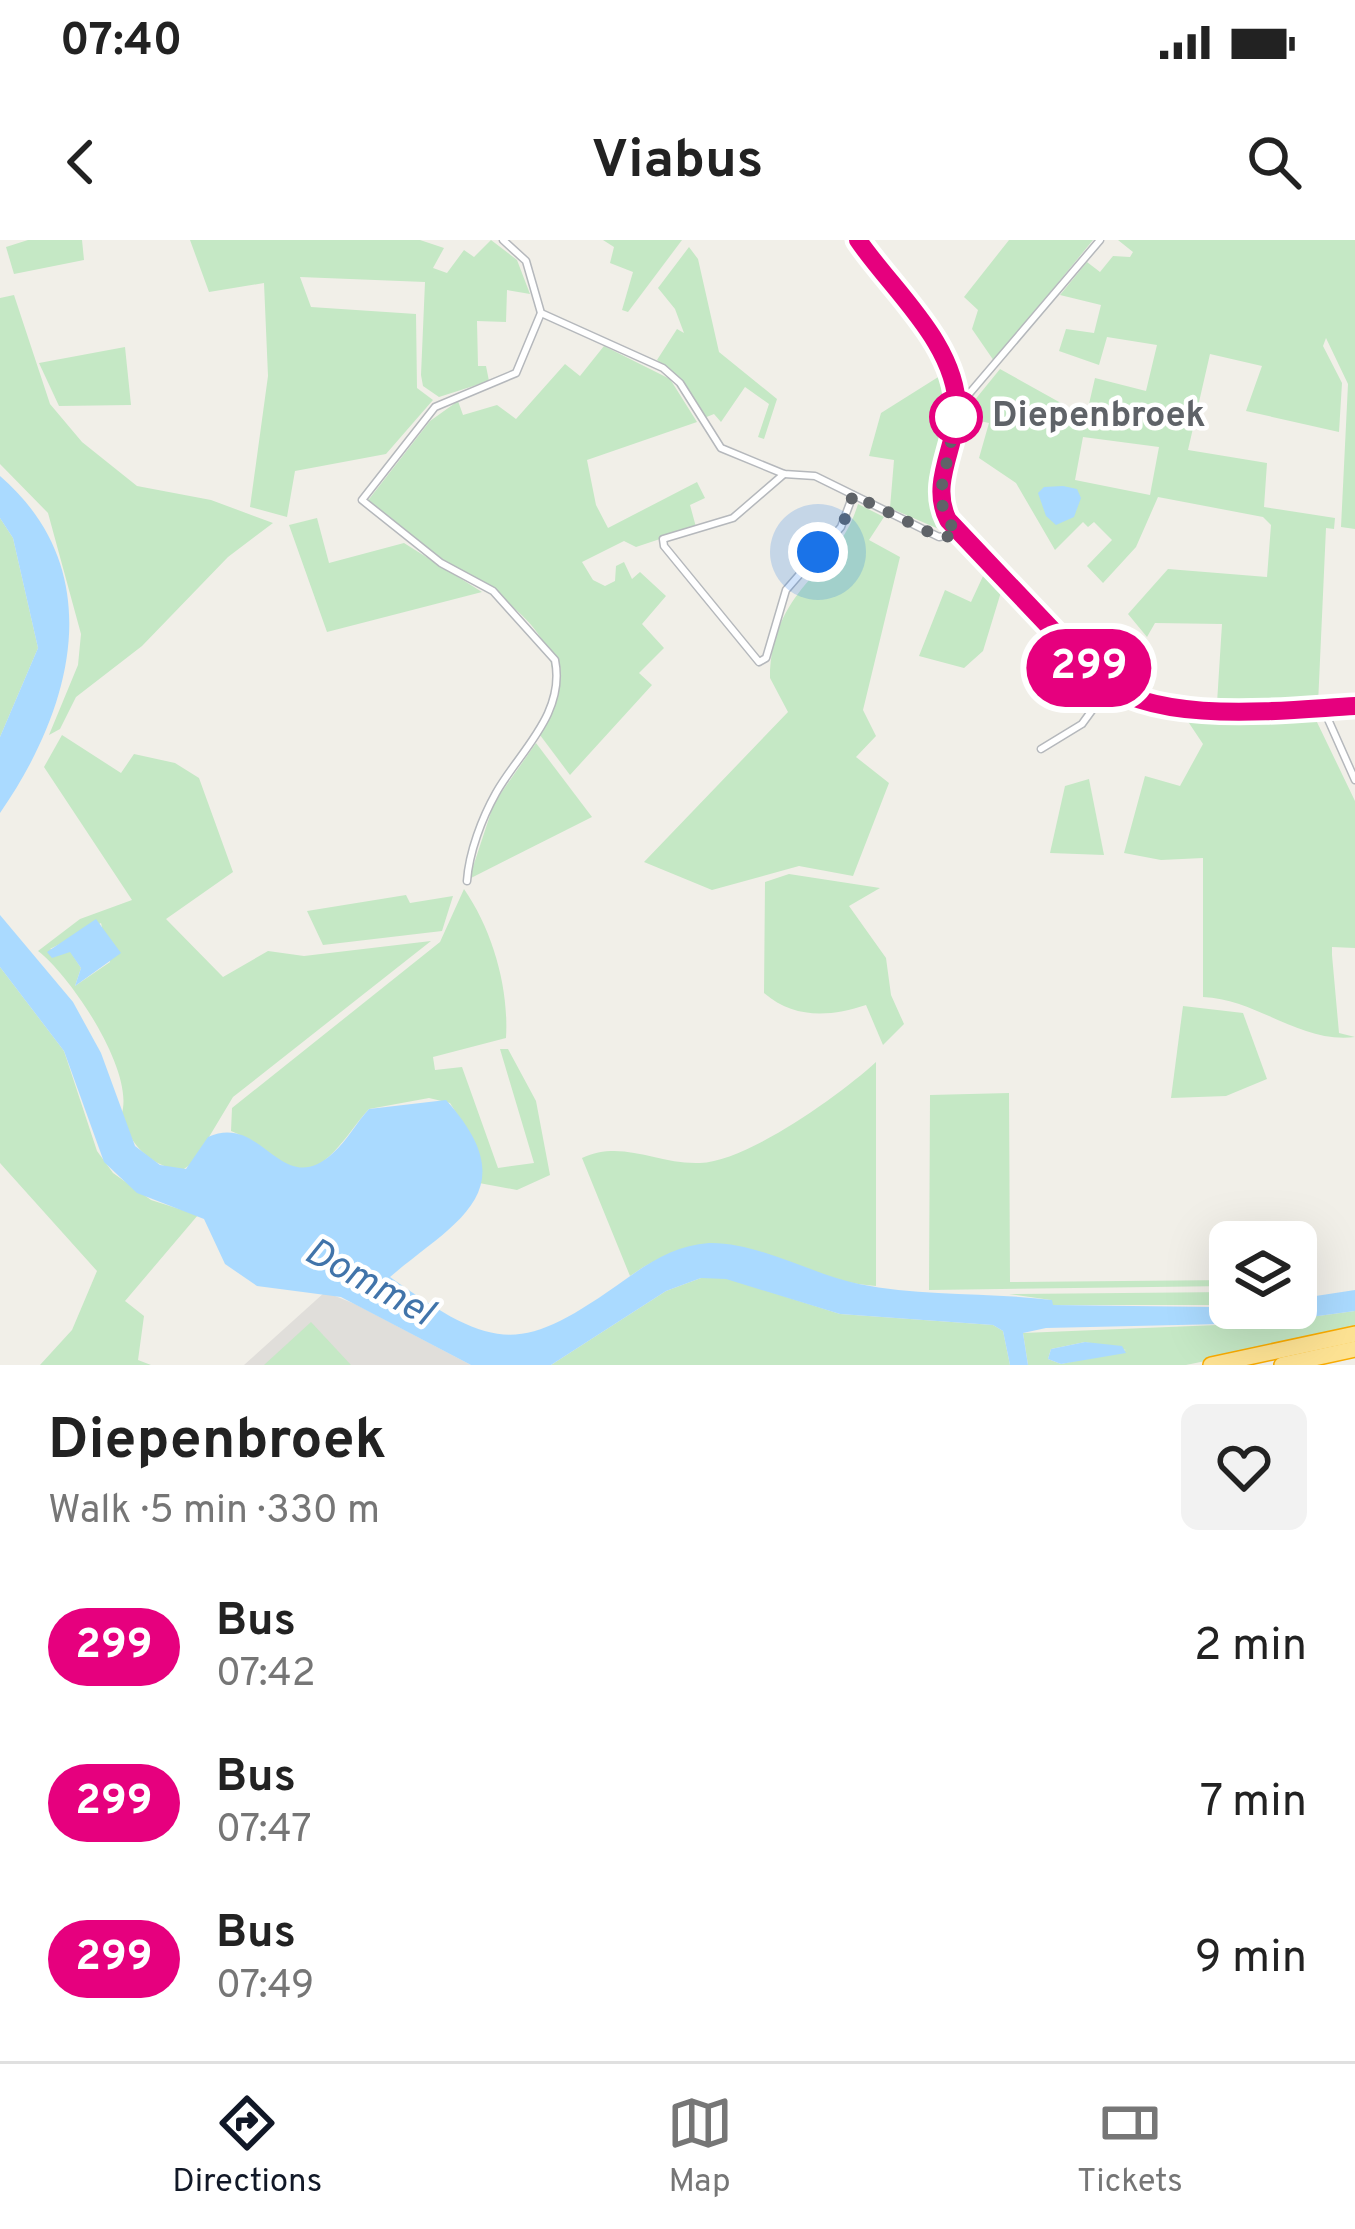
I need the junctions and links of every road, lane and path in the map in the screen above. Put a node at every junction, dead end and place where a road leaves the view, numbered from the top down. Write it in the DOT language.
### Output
graph roads {
  1 [pos="503,240"];
  2 [pos="858,240"];
  3 [pos="1100,240"];
  4 [pos="542,313"];
  5 [pos="957,408"];
  6 [pos="784,474"];
  7 [pos="853,495"];
  8 [pos="959,533"];
  9 [pos="1109,687"];
  10 [pos="1355,706"];
  11 [pos="1323,708"];
  12 [pos="1041,749"];
  13 [pos="1355,780"];
  14 [pos="467,881"];
  15 [pos="1355,1334"];
  16 [pos="1355,1349"];
  17 [pos="1211,1365"];
  18 [pos="1282,1365"];
  1 -- 4 [label="street"];
  2 -- 5 [label="street"];
  3 -- 5 [label="street"];
  4 -- 6 [label="street"];
  4 -- 14 [label="street"];
  5 -- 8 [label="street"];
  6 -- 7 [label="street"];
  6 -- 7 [label="street"];
  7 -- 8 [label="street"];
  8 -- 9 [label="street"];
  9 -- 11 [label="street"];
  9 -- 12 [label="street"];
  10 -- 11 [label="street"];
  11 -- 13 [label="street"];
  15 -- 17 [label="highway"];
  16 -- 18 [label="highway"];
}
